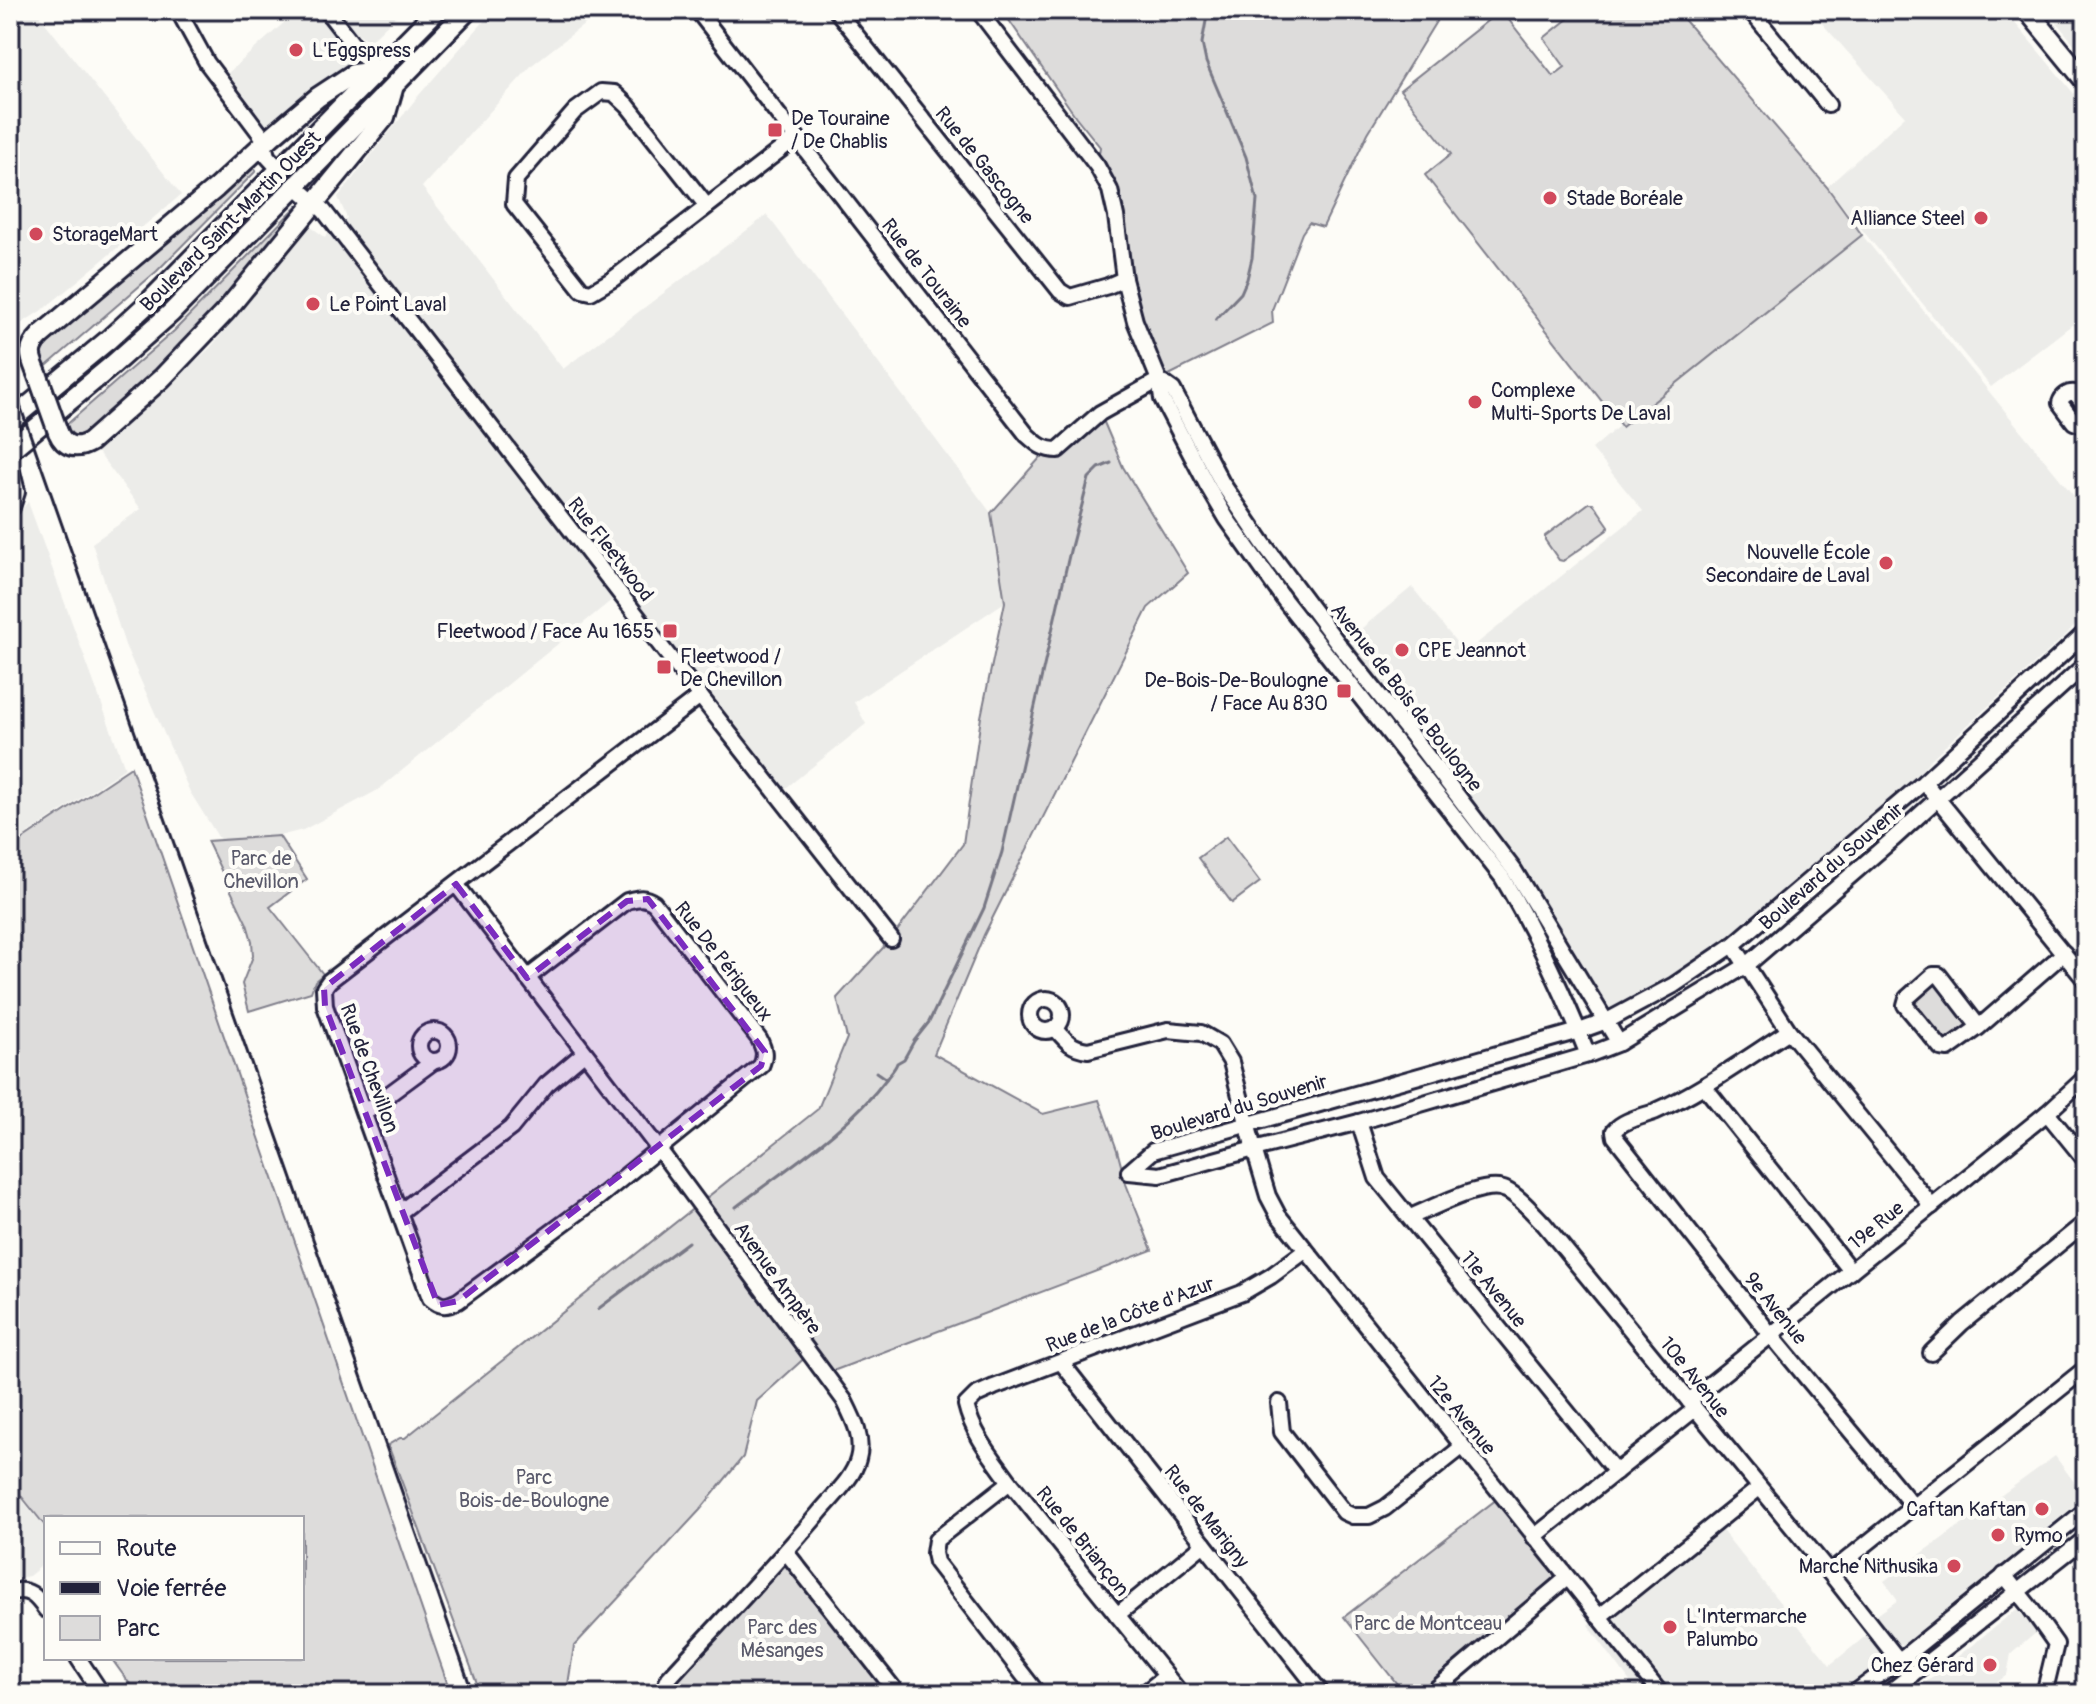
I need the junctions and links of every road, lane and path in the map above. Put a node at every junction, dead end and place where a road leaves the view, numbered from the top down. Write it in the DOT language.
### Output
graph roads {
  1 [pos="178,10"];
  2 [pos="326,10"];
  3 [pos="437,10"];
  4 [pos="468,10"];
  5 [pos="697,10"];
  6 [pos="836,10"];
  7 [pos="978,10"];
  8 [pos="1750,10"];
  9 [pos="2027,10"];
  10 [pos="378,71"];
  11 [pos="2086,82"];
  12 [pos="394,86"];
  13 [pos="1828,105"];
  14 [pos="797,137"];
  15 [pos="264,144"];
  16 [pos="280,170"];
  17 [pos="296,186"];
  18 [pos="315,204"];
  19 [pos="706,205"];
  20 [pos="1124,279"];
  21 [pos="1159,380"];
  22 [pos="2086,406"];
  23 [pos="10,421"];
  24 [pos="2086,426"];
  25 [pos="10,450"];
  26 [pos="10,472"];
  27 [pos="10,507"];
  28 [pos="2086,632"];
  29 [pos="2086,664"];
  30 [pos="700,696"];
  31 [pos="1924,782"];
  32 [pos="1938,800"];
  33 [pos="456,884"];
  34 [pos="891,939"];
  35 [pos="1733,945"];
  36 [pos="2064,953"];
  37 [pos="1747,965"];
  38 [pos="527,978"];
  39 [pos="2086,981"];
  40 [pos="1607,1021"];
  41 [pos="1979,1027"];
  42 [pos="1055,1028"];
  43 [pos="1579,1031"];
  44 [pos="1789,1031"];
  45 [pos="1619,1043"];
  46 [pos="584,1053"];
  47 [pos="1588,1055"];
  48 [pos="434,1061"];
  49 [pos="2086,1077"];
  50 [pos="1704,1086"];
  51 [pos="365,1112"];
  52 [pos="2047,1113"];
  53 [pos="1359,1122"];
  54 [pos="1247,1124"];
  55 [pos="658,1148"];
  56 [pos="1254,1149"];
  57 [pos="2086,1161"];
  58 [pos="1932,1206"];
  59 [pos="400,1212"];
  60 [pos="1410,1217"];
  61 [pos="2086,1222"];
  62 [pos="1305,1251"];
  63 [pos="1851,1271"];
  64 [pos="1771,1335"];
  65 [pos="1931,1353"];
  66 [pos="1061,1362"];
  67 [pos="2086,1368"];
  68 [pos="1279,1403"];
  69 [pos="966,1405"];
  70 [pos="1692,1405"];
  71 [pos="1462,1447"];
  72 [pos="1616,1472"];
  73 [pos="1010,1482"];
  74 [pos="1759,1488"];
  75 [pos="1913,1506"];
  76 [pos="2086,1510"];
  77 [pos="1534,1537"];
  78 [pos="2086,1538"];
  79 [pos="1204,1544"];
  80 [pos="786,1552"];
  81 [pos="1830,1573"];
  82 [pos="2004,1575"];
  83 [pos="1567,1578"];
  84 [pos="18,1592"];
  85 [pos="2018,1592"];
  86 [pos="44,1607"];
  87 [pos="1117,1615"];
  88 [pos="1599,1617"];
  89 [pos="79,1660"];
  90 [pos="1898,1661"];
  91 [pos="1166,1676"];
  92 [pos="1911,1676"];
  93 [pos="100,1693"];
  94 [pos="665,1694"];
  95 [pos="898,1694"];
  96 [pos="1038,1694"];
  97 [pos="1143,1694"];
  98 [pos="1181,1694"];
  99 [pos="1322,1694"];
  100 [pos="1430,1694"];
  101 [pos="1661,1694"];
  102 [pos="1853,1694"];
  103 [pos="1887,1694"];
  104 [pos="2044,1694"];
  1 -- 15 [label="street"];
  2 -- 10 [label="street"];
  3 -- 10 [label="main road, Boulevard Saint-Martin Ouest"];
  4 -- 12 [label="main road, Boulevard Saint-Martin Ouest"];
  5 -- 14 [label="street, Rue de Touraine"];
  6 -- 20 [label="street, Rue de Gascogne"];
  7 -- 20 [label="street, Avenue de Bois de Boulogne"];
  8 -- 13 [label="street"];
  9 -- 11 [label="main road"];
  10 -- 15 [label="main road"];
  10 -- 16 [label="main road, Boulevard Saint-Martin Ouest"];
  12 -- 17 [label="main road, Boulevard Saint-Martin Ouest"];
  12 -- 18 [label="main road"];
  14 -- 19 [label="street"];
  14 -- 21 [label="street, Rue de Touraine"];
  15 -- 16 [label="street"];
  15 -- 18 [label="main road, bridge"];
  16 -- 23 [label="main road, Boulevard Saint-Martin Ouest"];
  17 -- 18 [label="street, Rue Fleetwood"];
  17 -- 25 [label="main road, Boulevard Saint-Martin Ouest"];
  18 -- 30 [label="street, Rue Fleetwood"];
  19 -- 19 [label="street"];
  20 -- 21 [label="street, Avenue de Bois de Boulogne"];
  21 -- 40 [label="street, Avenue de Bois de Boulogne"];
  21 -- 43 [label="street, Avenue de Bois de Boulogne"];
  22 -- 24 [label="street"];
  26 -- 27 [label="main road"];
  28 -- 31 [label="street, Boulevard du Souvenir"];
  29 -- 32 [label="street, Boulevard du Souvenir"];
  30 -- 33 [label="street, Rue de Chevillon"];
  30 -- 34 [label="street, Rue Fleetwood"];
  31 -- 32 [label="street"];
  31 -- 35 [label="street, Boulevard du Souvenir"];
  32 -- 36 [label="street"];
  32 -- 37 [label="street, Boulevard du Souvenir"];
  33 -- 38 [label="street, Avenue Ampère"];
  33 -- 51 [label="street, Rue de Chevillon"];
  35 -- 37 [label="street"];
  35 -- 40 [label="street, Boulevard du Souvenir"];
  36 -- 39 [label="street"];
  36 -- 41 [label="street"];
  37 -- 44 [label="street"];
  37 -- 45 [label="street, Boulevard du Souvenir"];
  38 -- 46 [label="street, Avenue Ampère"];
  38 -- 55 [label="street, Rue De Périgueux"];
  40 -- 43 [label="street, Boulevard du Souvenir"];
  40 -- 45 [label="street, Avenue de Bois de Boulogne"];
  41 -- 41 [label="street"];
  42 -- 54 [label="street, 12e Avenue"];
  43 -- 47 [label="street, Avenue de Bois de Boulogne"];
  43 -- 54 [label="street, Boulevard du Souvenir"];
  44 -- 50 [label="street"];
  44 -- 58 [label="street"];
  45 -- 47 [label="street, Boulevard du Souvenir"];
  46 -- 55 [label="street, Avenue Ampère"];
  46 -- 59 [label="street"];
  47 -- 53 [label="street, Boulevard du Souvenir"];
  48 -- 51 [label="street"];
  49 -- 52 [label="street, 19e Rue"];
  50 -- 63 [label="street"];
  50 -- 64 [label="street, 9e Avenue"];
  51 -- 59 [label="street, Rue de Chevillon"];
  52 -- 57 [label="street"];
  52 -- 58 [label="street, 19e Rue"];
  53 -- 56 [label="street, Boulevard du Souvenir"];
  53 -- 60 [label="street, 11e Avenue"];
  54 -- 56 [label="street, 12e Avenue"];
  54 -- 56 [label="street, Boulevard du Souvenir"];
  55 -- 59 [label="street, Rue de Chevillon"];
  55 -- 80 [label="street, Avenue Ampère"];
  56 -- 62 [label="street, 12e Avenue"];
  58 -- 63 [label="street, 19e Rue"];
  60 -- 70 [label="street, 10e Avenue"];
  60 -- 72 [label="street, 11e Avenue"];
  61 -- 65 [label="street"];
  62 -- 66 [label="street, Rue de la Côte d'Azur"];
  62 -- 71 [label="street, 12e Avenue"];
  63 -- 64 [label="street, 19e Rue"];
  64 -- 70 [label="street, 19e Rue"];
  64 -- 75 [label="street, 9e Avenue"];
  66 -- 69 [label="street, Rue de la Côte d'Azur"];
  66 -- 79 [label="street, Rue de Marigny"];
  67 -- 75 [label="street"];
  68 -- 71 [label="street"];
  69 -- 73 [label="street, Rue de Briançon"];
  70 -- 72 [label="street, 19e Rue"];
  70 -- 74 [label="street, 10e Avenue"];
  71 -- 77 [label="street, 12e Avenue"];
  72 -- 77 [label="street, 19e Rue"];
  73 -- 87 [label="street, Rue de Briançon"];
  73 -- 96 [label="street"];
  74 -- 81 [label="street, 10e Avenue"];
  74 -- 88 [label="street"];
  75 -- 81 [label="street"];
  76 -- 82 [label="street"];
  77 -- 83 [label="street, 12e Avenue"];
  78 -- 85 [label="street"];
  79 -- 87 [label="street"];
  79 -- 99 [label="street, Rue de Marigny"];
  80 -- 94 [label="street, Avenue Ampère"];
  80 -- 95 [label="street"];
  81 -- 90 [label="street, 10e Avenue"];
  82 -- 85 [label="street"];
  82 -- 90 [label="street"];
  83 -- 88 [label="street, 12e Avenue"];
  83 -- 100 [label="street"];
  84 -- 86 [label="street"];
  85 -- 92 [label="street"];
  85 -- 104 [label="street"];
  87 -- 91 [label="street, Rue de Briançon"];
  88 -- 101 [label="street, 12e Avenue"];
  89 -- 93 [label="street"];
  90 -- 92 [label="street, 10e Avenue"];
  90 -- 102 [label="street"];
  91 -- 97 [label="street"];
  91 -- 98 [label="street, Rue de Briançon"];
  92 -- 103 [label="street"];
}
